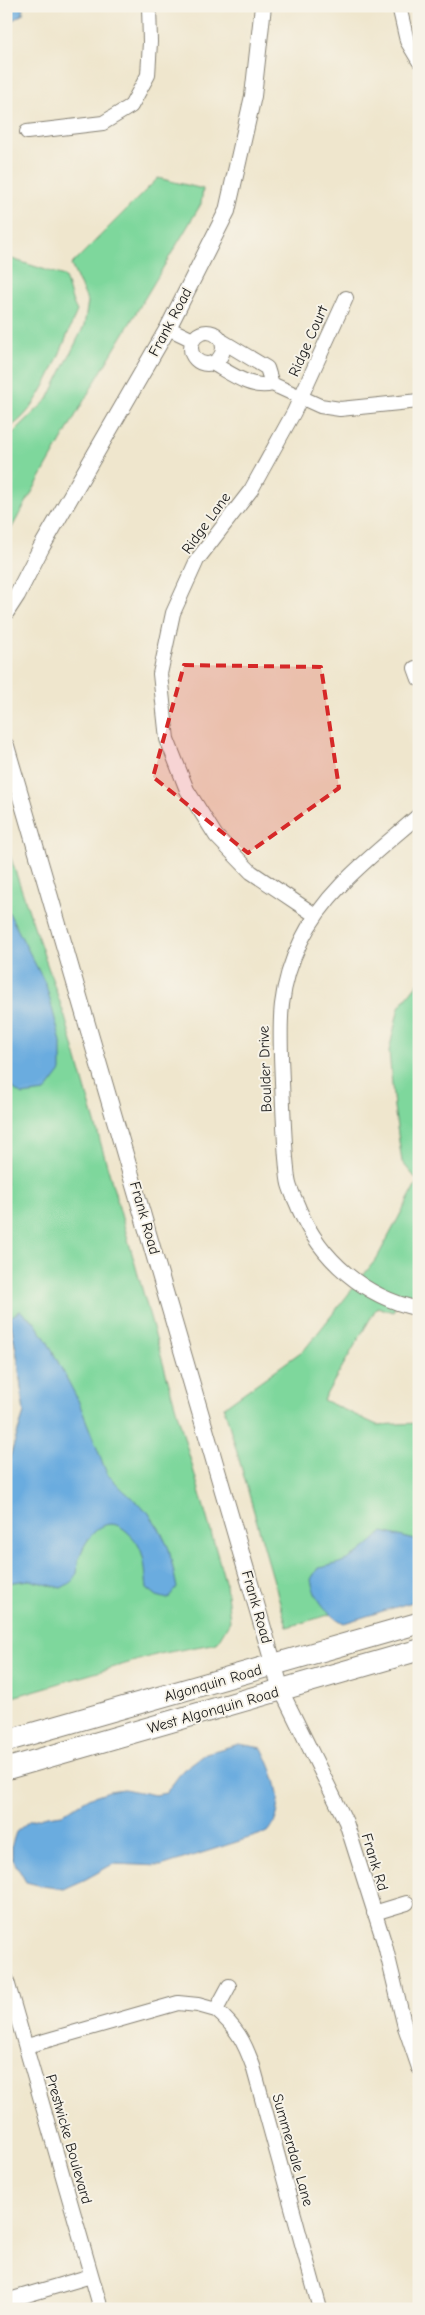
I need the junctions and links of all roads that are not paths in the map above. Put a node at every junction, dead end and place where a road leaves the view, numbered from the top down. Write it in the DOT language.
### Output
graph roads {
  1 [pos="149,6"];
  2 [pos="263,6"];
  3 [pos="399,6"];
  4 [pos="419,61"];
  5 [pos="27,132"];
  6 [pos="346,298"];
  7 [pos="168,328"];
  8 [pos="193,340"];
  9 [pos="222,341"];
  10 [pos="212,363"];
  11 [pos="272,384"];
  12 [pos="300,398"];
  13 [pos="419,401"];
  14 [pos="6,612"];
  15 [pos="6,746"];
  16 [pos="9,766"];
  17 [pos="419,815"];
  18 [pos="315,916"];
  19 [pos="419,1309"];
  20 [pos="419,1623"];
  21 [pos="419,1650"];
  22 [pos="274,1665"];
  23 [pos="281,1690"];
  24 [pos="6,1741"];
  25 [pos="6,1769"];
  26 [pos="407,1903"];
  27 [pos="374,1913"];
  28 [pos="6,1978"];
  29 [pos="229,1986"];
  30 [pos="216,2010"];
  31 [pos="27,2046"];
  32 [pos="417,2053"];
  33 [pos="419,2068"];
  34 [pos="91,2276"];
  35 [pos="6,2301"];
  36 [pos="101,2309"];
  37 [pos="320,2309"];
  1 -- 5 [label="street"];
  2 -- 7 [label="street, Frank Road"];
  3 -- 4 [label="street"];
  6 -- 12 [label="street, Ridge Court"];
  7 -- 8 [label="street"];
  7 -- 14 [label="street, Frank Road"];
  8 -- 9 [label="street"];
  8 -- 10 [label="street"];
  9 -- 10 [label="street"];
  9 -- 11 [label="street"];
  10 -- 11 [label="street"];
  11 -- 12 [label="street"];
  12 -- 13 [label="street"];
  12 -- 18 [label="street, Ridge Lane"];
  15 -- 16 [label="street, Frank Road"];
  16 -- 22 [label="street, Frank Road"];
  17 -- 18 [label="street, Boulder Drive"];
  18 -- 19 [label="street, Boulder Drive"];
  20 -- 22 [label="main road, Algonquin Road"];
  21 -- 23 [label="main road, West Algonquin Road"];
  22 -- 23 [label="street, Frank Road"];
  22 -- 24 [label="main road, Algonquin Road"];
  23 -- 25 [label="main road, West Algonquin Road"];
  23 -- 27 [label="street, Frank Rd"];
  26 -- 27 [label="street"];
  27 -- 32 [label="street, Frank Rd"];
  28 -- 31 [label="street, Prestwicke Boulevard"];
  29 -- 30 [label="street"];
  30 -- 31 [label="street"];
  30 -- 37 [label="street, Summerdale Lane"];
  31 -- 34 [label="street, Prestwicke Boulevard"];
  32 -- 33 [label="street, Frank Rd"];
  34 -- 35 [label="street"];
  34 -- 36 [label="street, Prestwicke Boulevard"];
}
